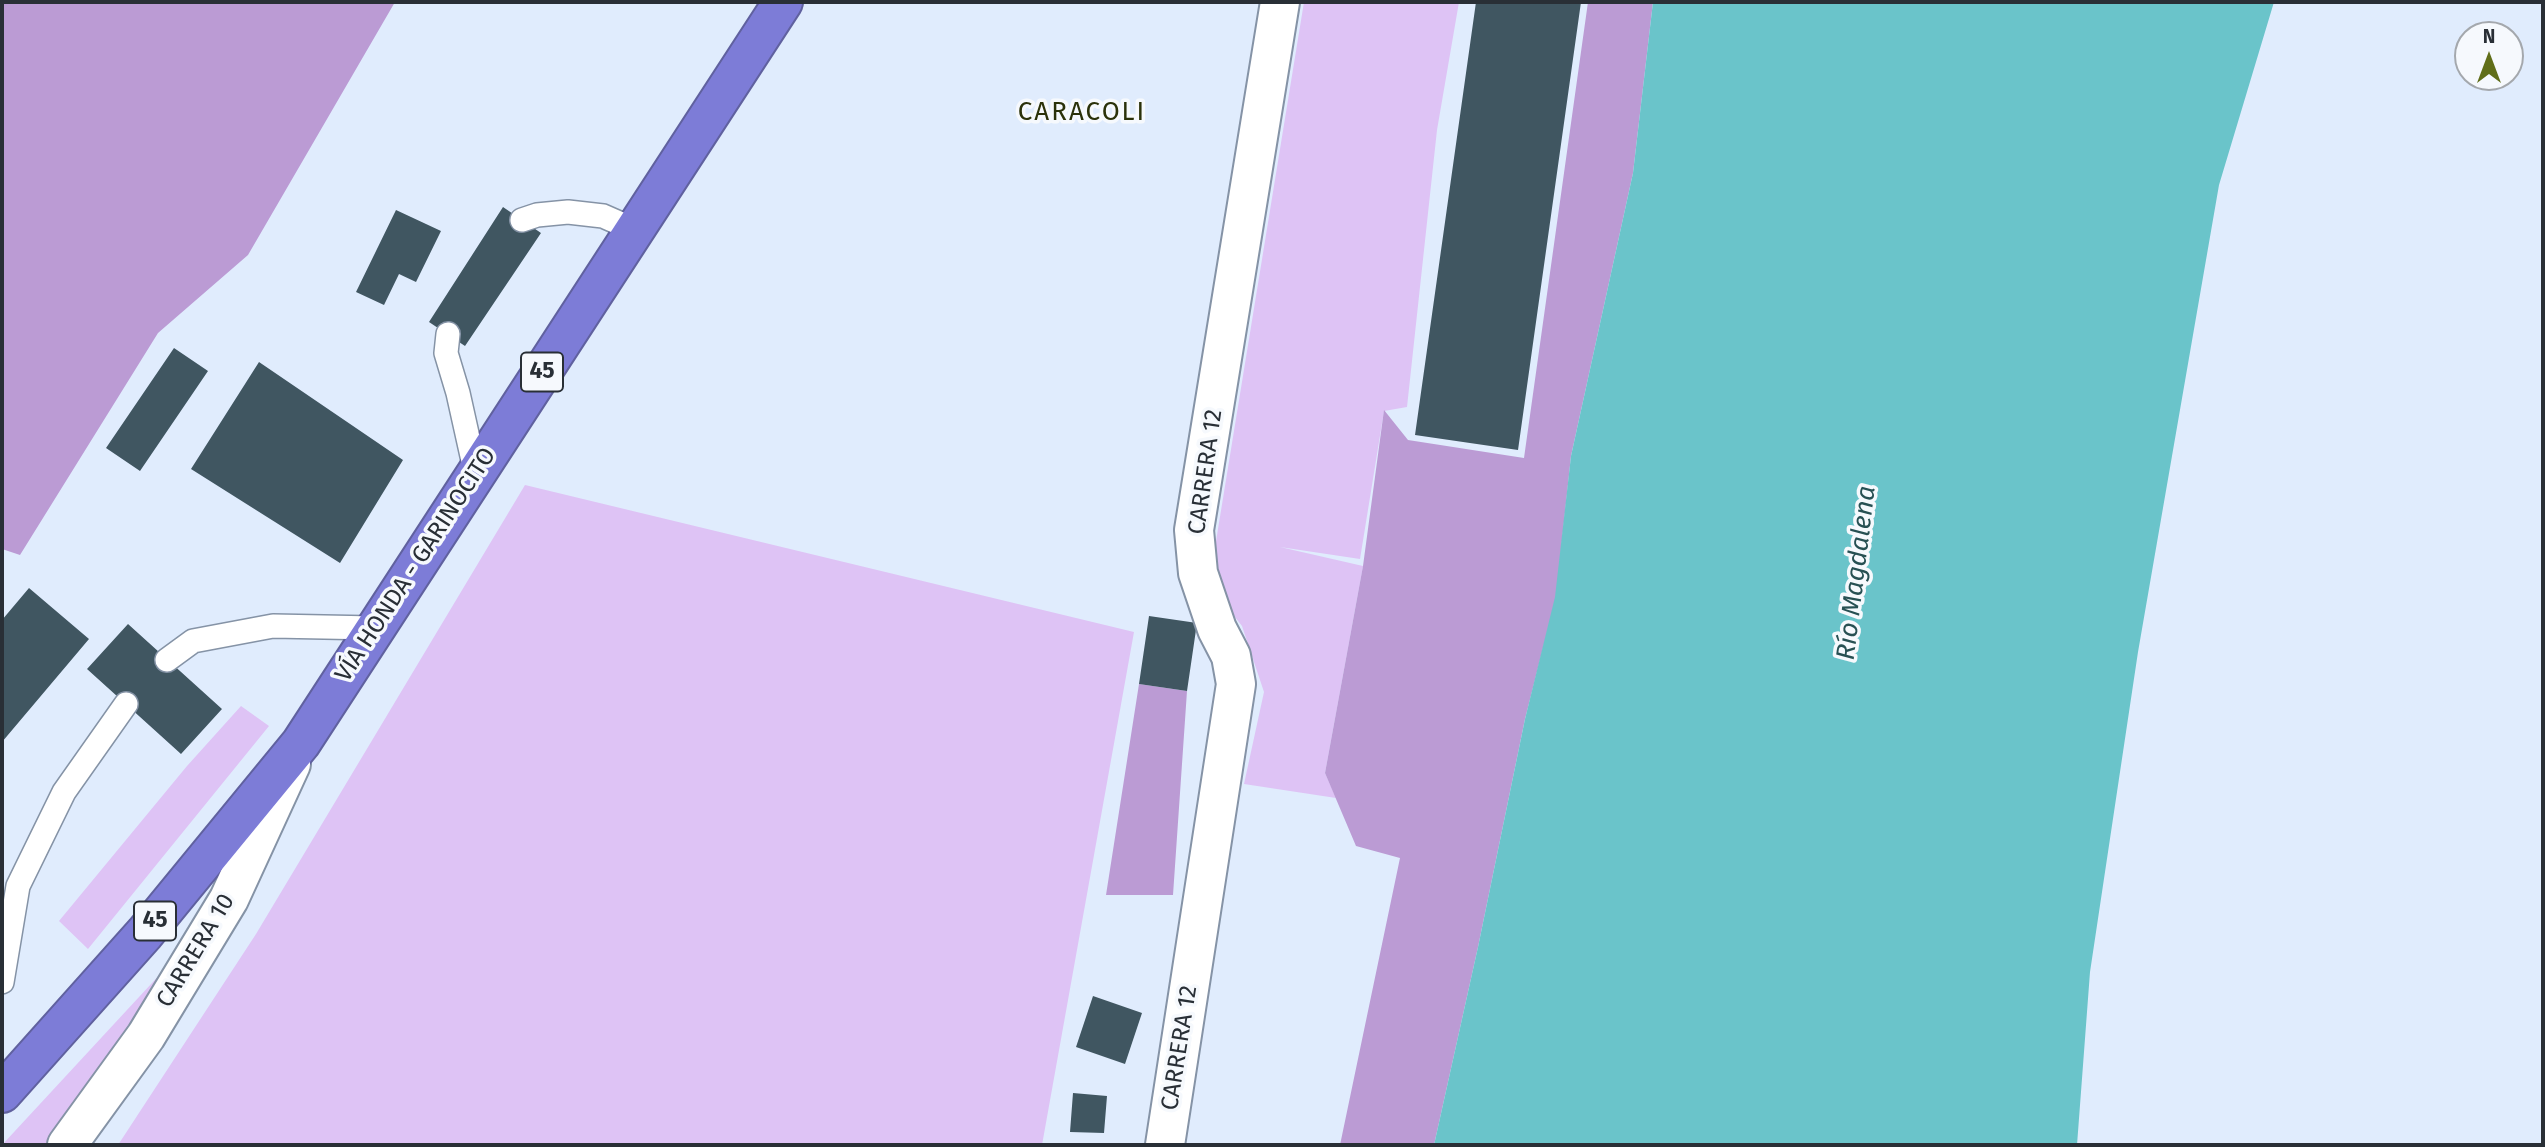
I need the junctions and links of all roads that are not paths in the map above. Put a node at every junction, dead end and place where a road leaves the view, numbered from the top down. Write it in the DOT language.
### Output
graph roads {
  1 [pos="783,2"];
  2 [pos="1280,2"];
  3 [pos="522,220"];
  4 [pos="635,230"];
  5 [pos="448,334"];
  6 [pos="475,474"];
  7 [pos="375,628"];
  8 [pos="167,660"];
  9 [pos="126,704"];
  10 [pos="301,743"];
  11 [pos="2,982"];
  12 [pos="2,1093"];
  13 [pos="67,1145"];
  14 [pos="1165,1145"];
  1 -- 4 [label="highway, VÍA HONDA - GARINOCITO / 45"];
  2 -- 14 [label="street, CARRERA 12"];
  3 -- 4 [label="lane"];
  4 -- 6 [label="highway, VÍA HONDA - GARINOCITO / 45"];
  5 -- 6 [label="lane"];
  6 -- 7 [label="highway, VÍA HONDA - GARINOCITO / 45"];
  7 -- 8 [label="lane"];
  7 -- 10 [label="highway, VÍA HONDA - GARINOCITO / 45"];
  9 -- 11 [label="lane"];
  10 -- 12 [label="highway, VÍA HONDA - GARINOCITO / 45"];
  10 -- 13 [label="street, CARRERA 10"];
}
